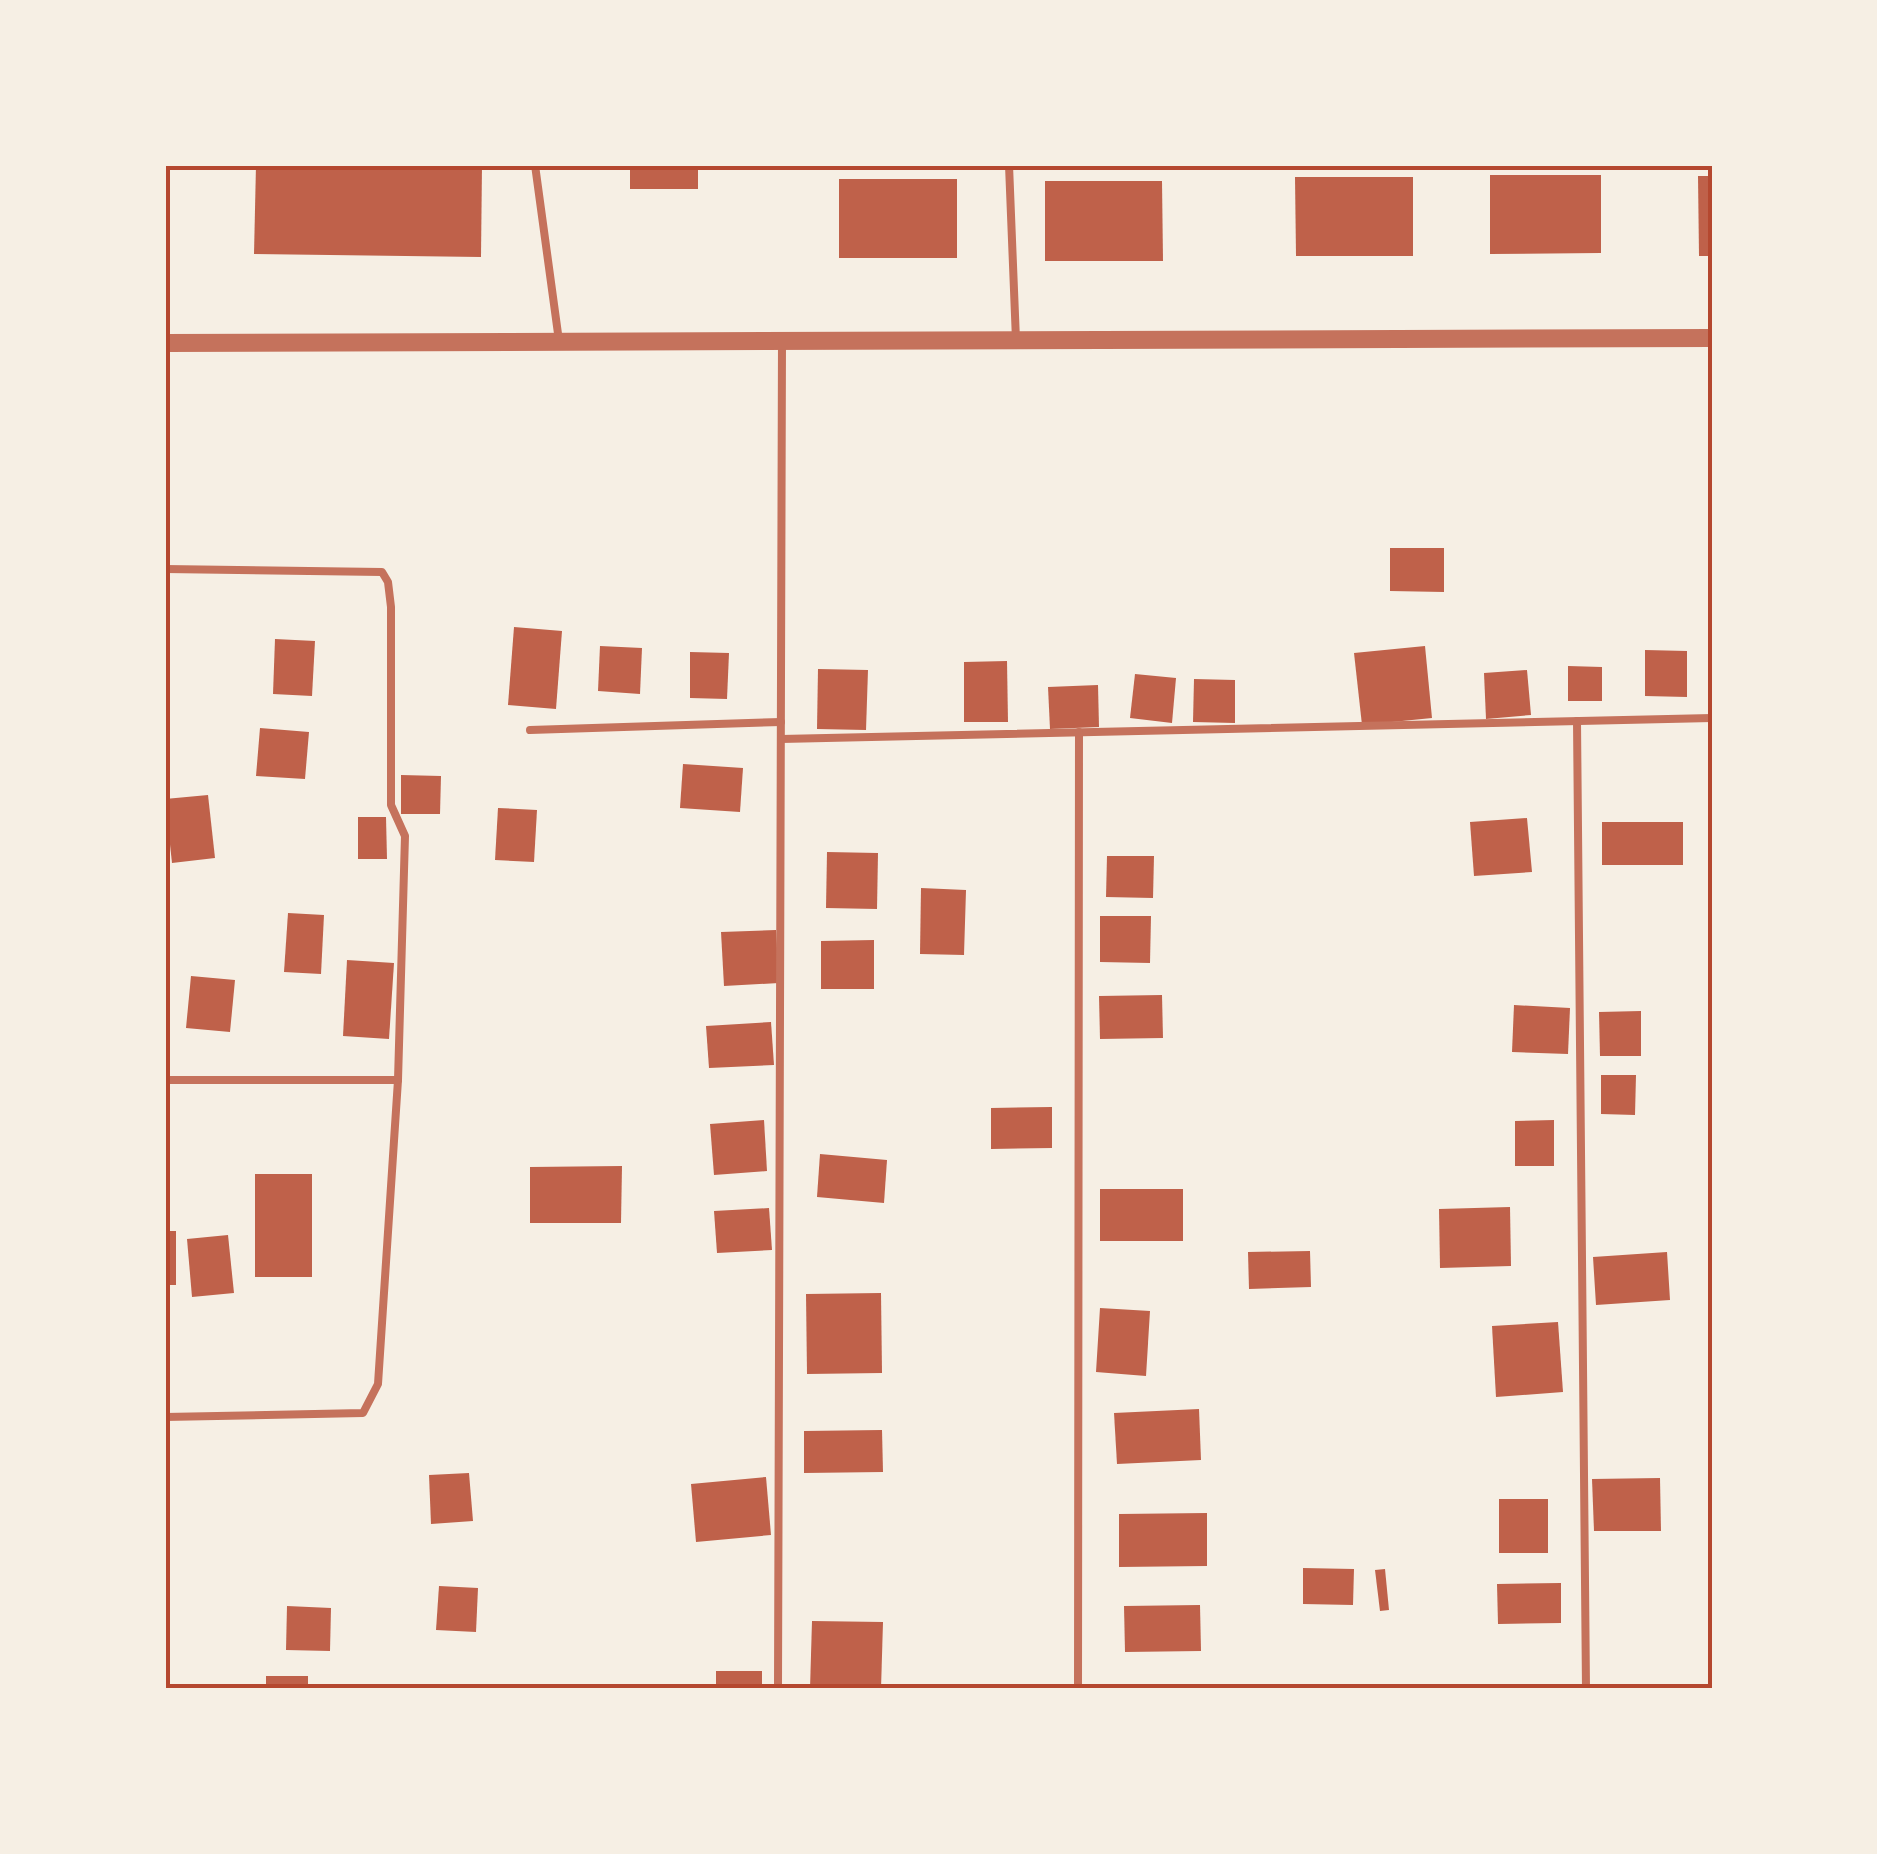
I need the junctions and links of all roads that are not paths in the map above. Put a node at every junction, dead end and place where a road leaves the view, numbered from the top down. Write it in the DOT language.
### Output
graph roads {
  1 [pos="535,165"];
  2 [pos="1009,165"];
  3 [pos="1712,338"];
  4 [pos="782,340"];
  5 [pos="1016,340"];
  6 [pos="560,342"];
  7 [pos="165,343"];
  8 [pos="165,569"];
  9 [pos="1712,718"];
  10 [pos="1576,721"];
  11 [pos="781,722"];
  12 [pos="530,730"];
  13 [pos="1079,732"];
  14 [pos="782,739"];
  15 [pos="165,1080"];
  16 [pos="398,1080"];
  17 [pos="165,1417"];
  18 [pos="778,1689"];
  19 [pos="1078,1689"];
  20 [pos="1586,1689"];
  1 -- 6 [label="lane"];
  2 -- 5 [label="lane"];
  3 -- 5 [label="street"];
  4 -- 5 [label="street"];
  4 -- 6 [label="street"];
  4 -- 11 [label="lane"];
  6 -- 7 [label="street"];
  8 -- 16 [label="lane"];
  9 -- 10 [label="lane"];
  10 -- 13 [label="lane"];
  10 -- 20 [label="lane"];
  11 -- 12 [label="lane"];
  11 -- 14 [label="lane"];
  13 -- 14 [label="lane"];
  13 -- 19 [label="lane"];
  14 -- 18 [label="lane"];
  15 -- 16 [label="lane"];
  16 -- 17 [label="lane"];
}
